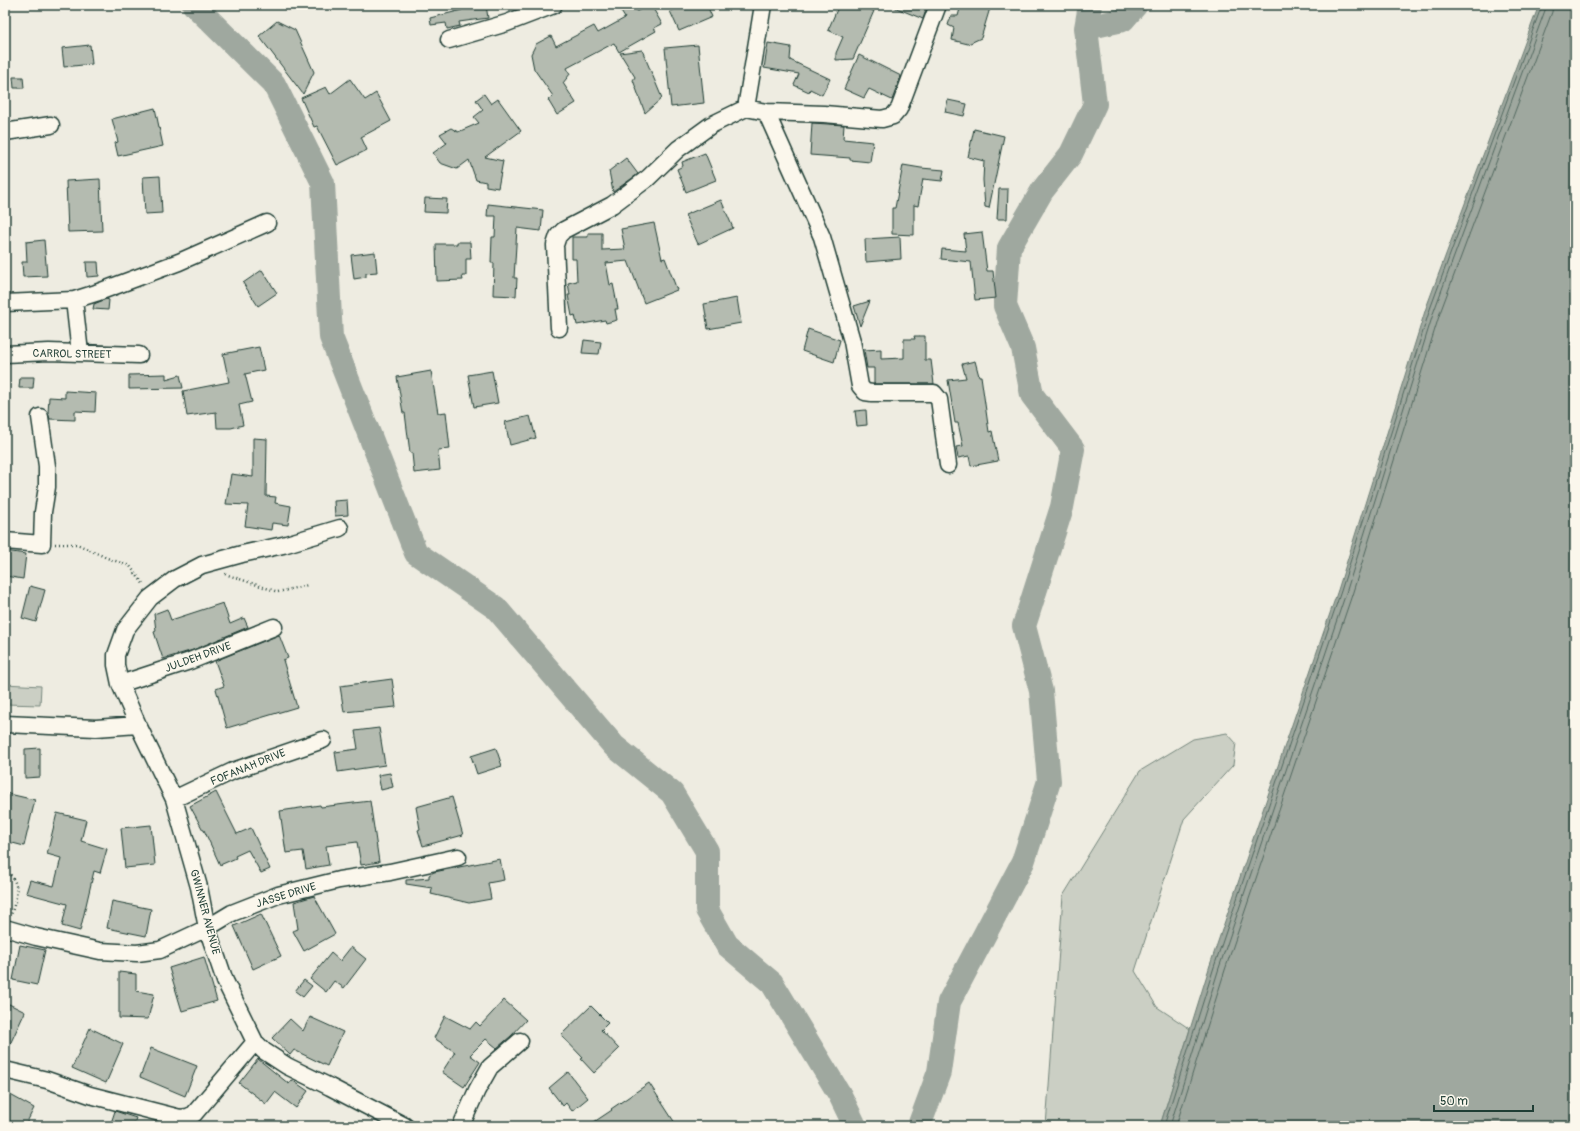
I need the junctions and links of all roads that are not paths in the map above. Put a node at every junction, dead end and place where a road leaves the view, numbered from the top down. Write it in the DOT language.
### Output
graph roads {
  1 [pos="554,5"];
  2 [pos="763,5"];
  3 [pos="938,5"];
  4 [pos="449,40"];
  5 [pos="746,108"];
  6 [pos="766,112"];
  7 [pos="51,126"];
  8 [pos="5,132"];
  9 [pos="267,223"];
  10 [pos="74,300"];
  11 [pos="5,303"];
  12 [pos="559,328"];
  13 [pos="80,353"];
  14 [pos="5,354"];
  15 [pos="139,355"];
  16 [pos="40,418"];
  17 [pos="948,465"];
  18 [pos="340,528"];
  19 [pos="5,541"];
  20 [pos="274,627"];
  21 [pos="120,684"];
  22 [pos="5,724"];
  23 [pos="138,726"];
  24 [pos="323,740"];
  25 [pos="174,799"];
  26 [pos="458,857"];
  27 [pos="207,928"];
  28 [pos="6,929"];
  29 [pos="520,1041"];
  30 [pos="256,1042"];
  31 [pos="5,1070"];
  32 [pos="405,1126"];
  33 [pos="461,1126"];
  1 -- 4 [label="street"];
  2 -- 5 [label="street"];
  3 -- 6 [label="street"];
  5 -- 6 [label="street"];
  5 -- 12 [label="street"];
  6 -- 17 [label="street"];
  7 -- 8 [label="street"];
  9 -- 10 [label="street"];
  10 -- 11 [label="street"];
  10 -- 13 [label="street"];
  13 -- 14 [label="street, CARROL STREET"];
  13 -- 15 [label="street, CARROL STREET"];
  16 -- 19 [label="street"];
  18 -- 21 [label="street, GWINNER AVENUE"];
  20 -- 21 [label="street, JULDEH DRIVE"];
  21 -- 23 [label="street, GWINNER AVENUE"];
  22 -- 23 [label="street"];
  23 -- 25 [label="street, GWINNER AVENUE"];
  24 -- 25 [label="street, FOFANAH DRIVE"];
  25 -- 27 [label="street, GWINNER AVENUE"];
  26 -- 27 [label="street, JASSE DRIVE"];
  27 -- 28 [label="street, JASSE DRIVE"];
  27 -- 30 [label="street, GWINNER AVENUE"];
  29 -- 33 [label="street"];
  30 -- 31 [label="street"];
  30 -- 32 [label="street, GWINNER AVENUE"];
}
